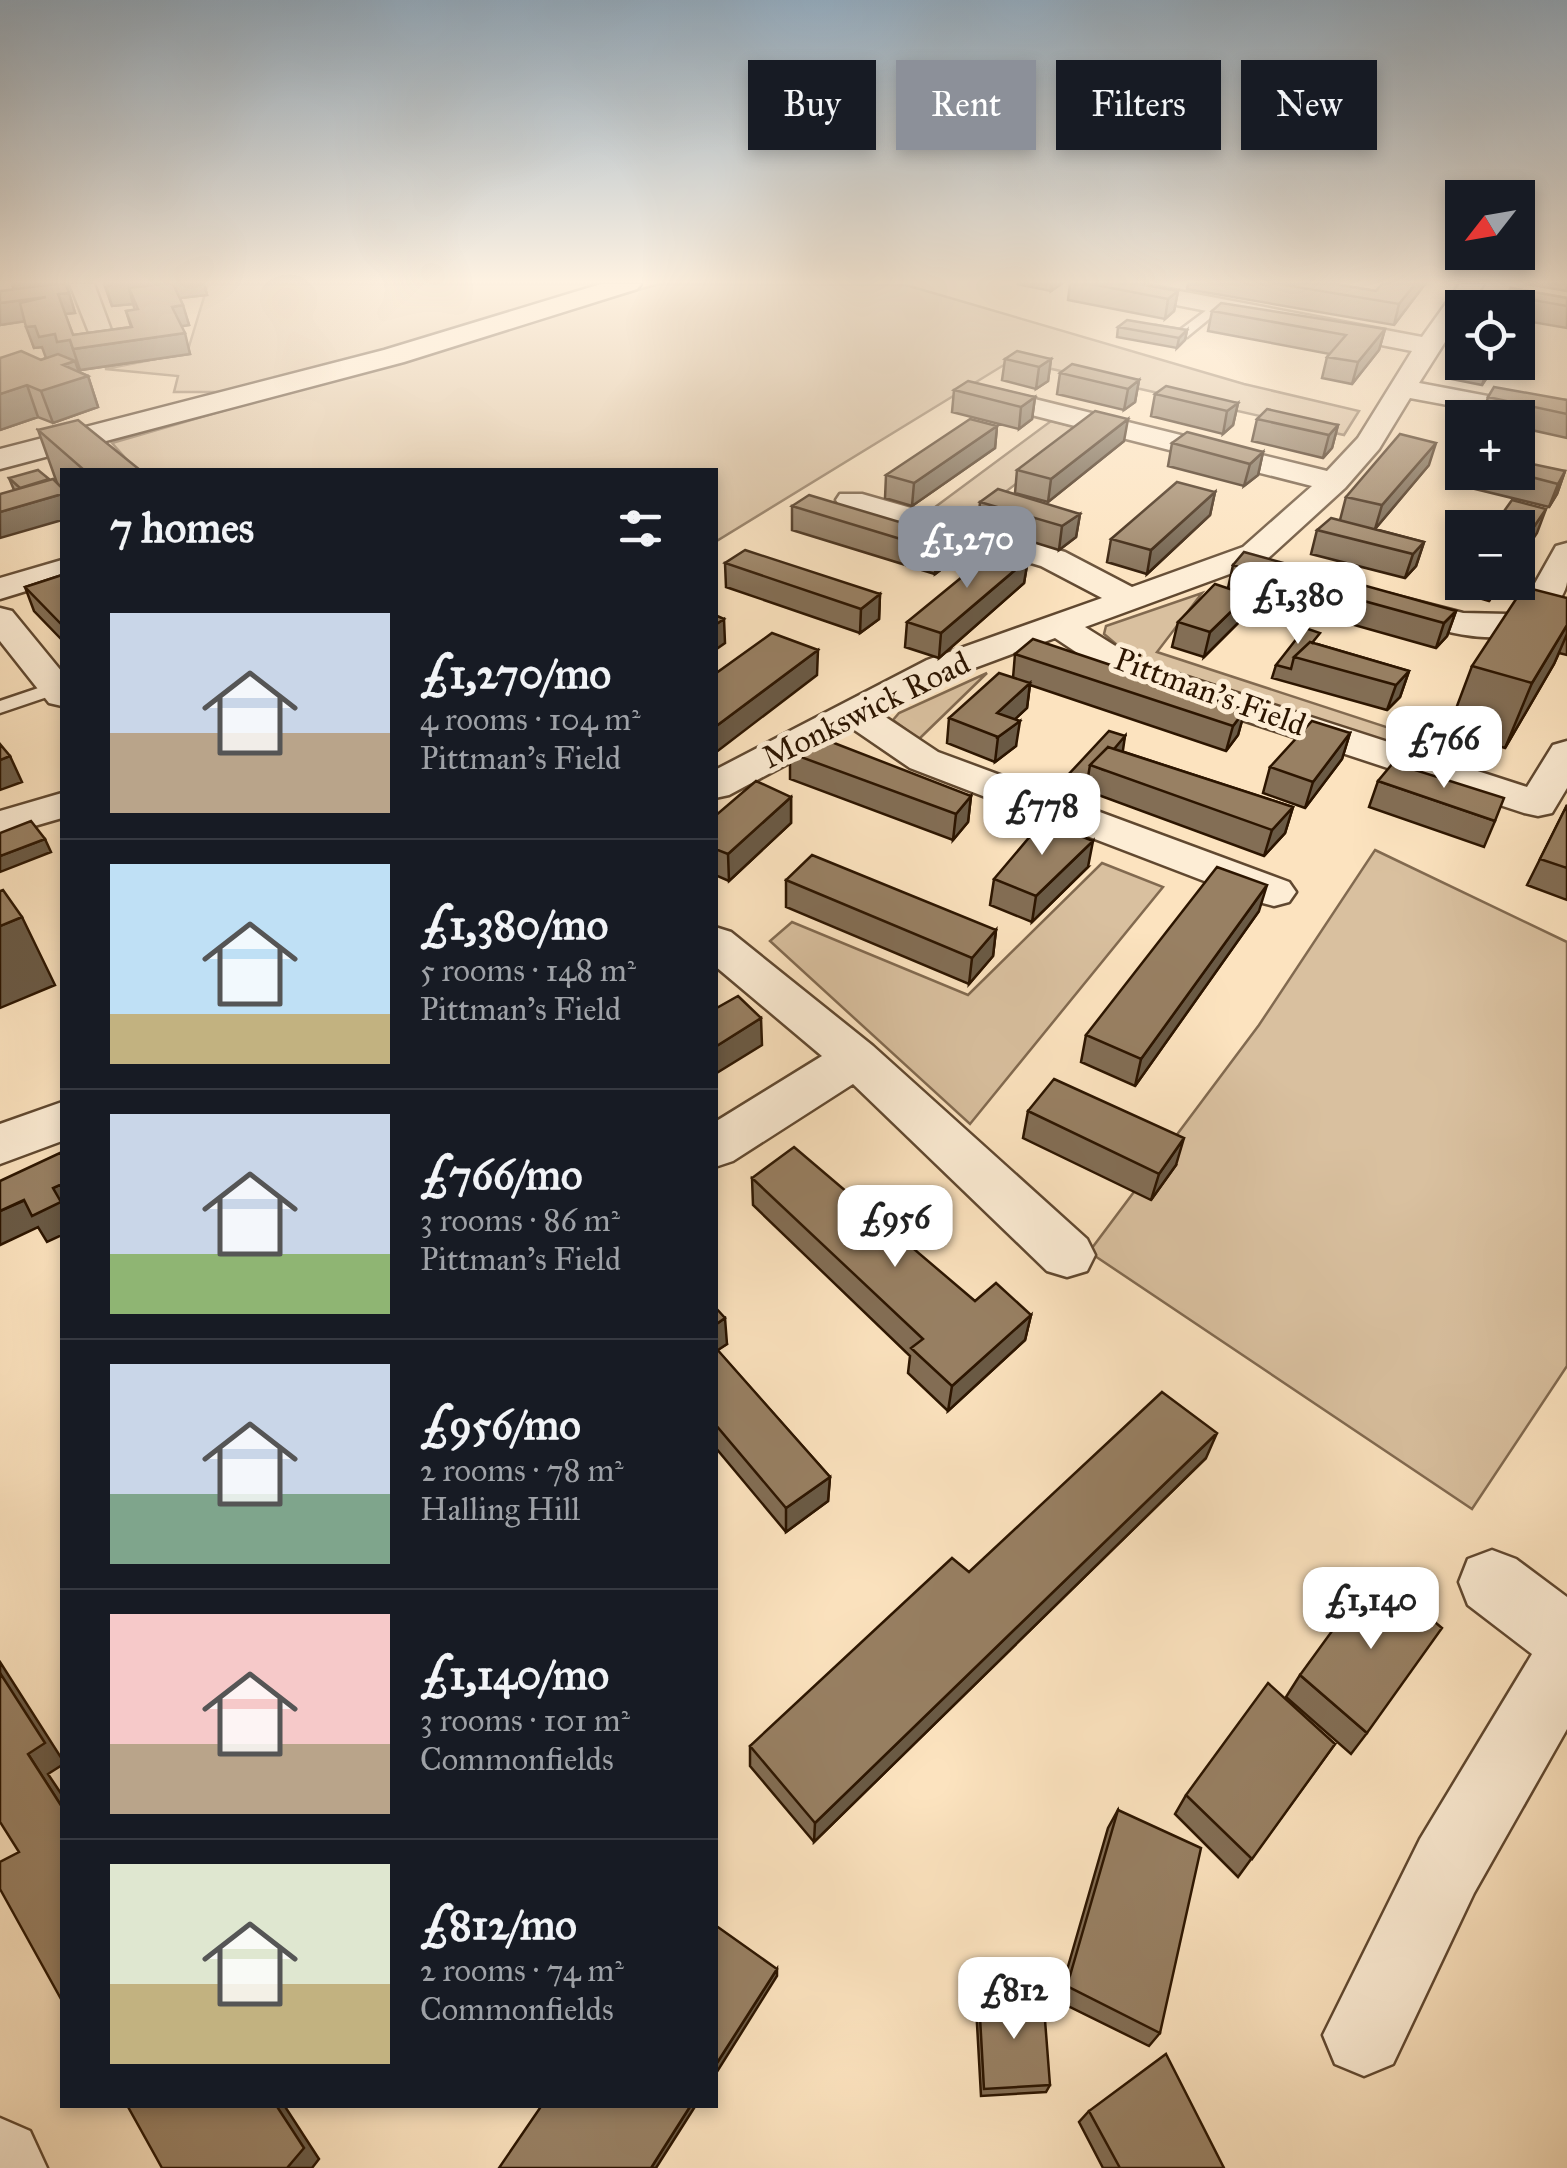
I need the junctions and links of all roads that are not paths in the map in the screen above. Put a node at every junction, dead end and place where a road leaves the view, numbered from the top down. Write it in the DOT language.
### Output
graph roads {
  1 [pos="282,385"];
  2 [pos="1402,385"];
  3 [pos="1400,388"];
  4 [pos="998,398"];
  5 [pos="1567,418"];
  6 [pos="0,459"];
  7 [pos="1334,482"];
  8 [pos="850,500"];
  9 [pos="1567,553"];
  10 [pos="1254,554"];
  11 [pos="1286,566"];
  12 [pos="60,571"];
  13 [pos="0,589"];
  14 [pos="1350,592"];
  15 [pos="1128,598"];
  16 [pos="0,618"];
  17 [pos="1060,626"];
  18 [pos="60,691"];
  19 [pos="0,707"];
  20 [pos="852,711"];
  21 [pos="1567,753"];
  22 [pos="718,784"];
  23 [pos="60,806"];
  24 [pos="0,824"];
  25 [pos="1274,892"];
  26 [pos="718,944"];
  27 [pos="856,1058"];
  28 [pos="60,1122"];
  29 [pos="0,1145"];
  30 [pos="718,1145"];
  31 [pos="1067,1255"];
  32 [pos="1492,1582"];
  33 [pos="1567,1638"];
  34 [pos="1567,1661"];
  35 [pos="1364,2034"];
  36 [pos="0,2161"];
  37 [pos="4,2168"];
  1 -- 6 [label="street"];
  2 -- 3 [label="street, Monkswick Road"];
  3 -- 5 [label="street"];
  3 -- 7 [label="street, Monkswick Road"];
  4 -- 7 [label="street"];
  7 -- 10 [label="street, Monkswick Road"];
  8 -- 15 [label="street, Pittman's Field"];
  9 -- 14 [label="street"];
  10 -- 11 [label="street"];
  10 -- 15 [label="street, Monkswick Road"];
  12 -- 13 [label="street"];
  15 -- 17 [label="street, Monkswick Road"];
  16 -- 18 [label="street"];
  17 -- 20 [label="street, Monkswick Road"];
  17 -- 21 [label="street, Pittman's Field"];
  18 -- 19 [label="lane"];
  20 -- 22 [label="street, Monkswick Road"];
  20 -- 25 [label="street"];
  23 -- 24 [label="street"];
  26 -- 27 [label="street"];
  27 -- 30 [label="street"];
  27 -- 31 [label="street"];
  28 -- 29 [label="street"];
  32 -- 33 [label="street"];
  34 -- 35 [label="street"];
  36 -- 37 [label="street"];
}
